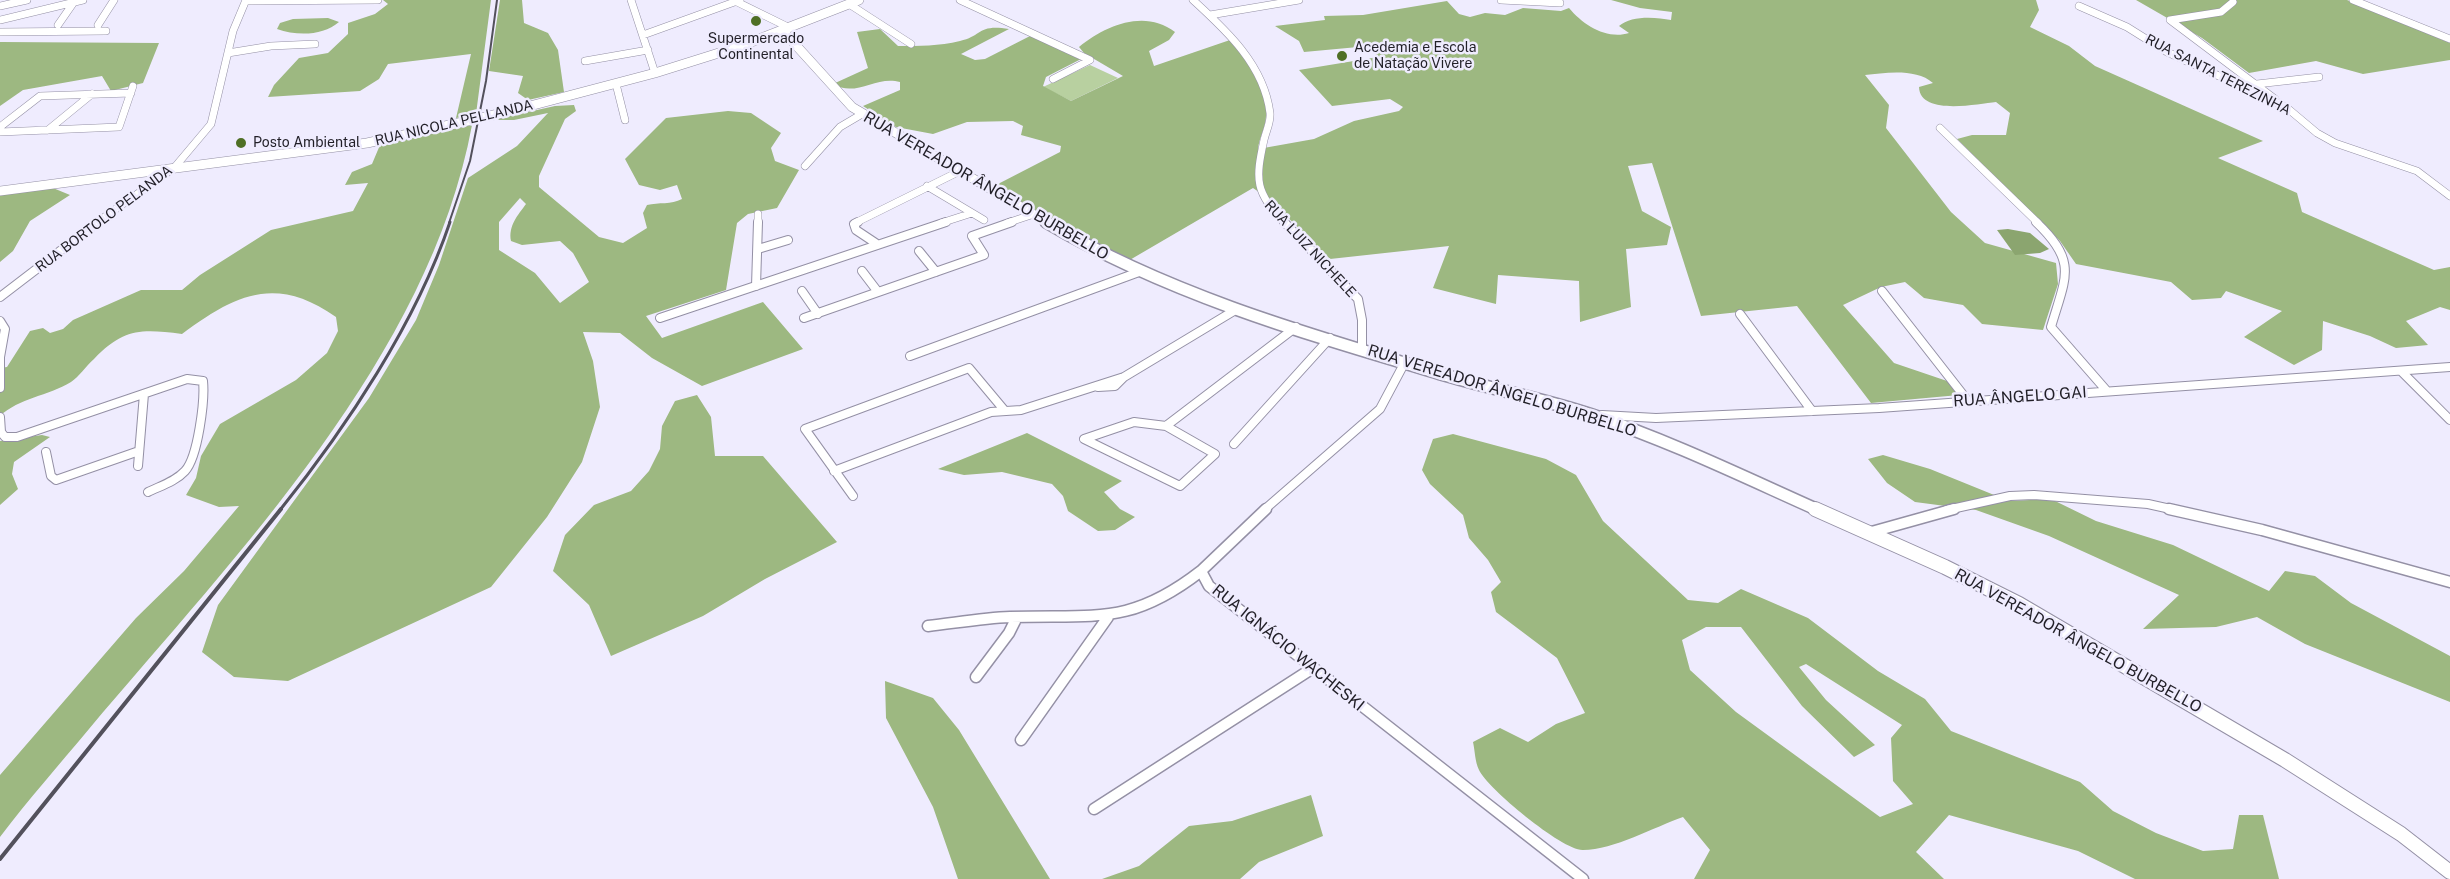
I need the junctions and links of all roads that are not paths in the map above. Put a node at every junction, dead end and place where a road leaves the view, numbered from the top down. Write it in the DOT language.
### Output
graph roads {
  1 [pos="27,0"];
  2 [pos="83,0"];
  3 [pos="114,0"];
  4 [pos="378,0"];
  5 [pos="631,0"];
  6 [pos="859,0"];
  7 [pos="960,0"];
  8 [pos="1193,0"];
  9 [pos="1299,0"];
  10 [pos="1501,0"];
  11 [pos="2353,0"];
  12 [pos="246,1"];
  13 [pos="736,1"];
  14 [pos="74,2"];
  15 [pos="2233,2"];
  16 [pos="1560,3"];
  17 [pos="849,4"];
  18 [pos="0,6"];
  19 [pos="2079,6"];
  20 [pos="24,14"];
  21 [pos="1210,15"];
  22 [pos="0,20"];
  23 [pos="14,25"];
  24 [pos="58,25"];
  25 [pos="98,25"];
  26 [pos="787,30"];
  27 [pos="105,31"];
  28 [pos="0,32"];
  29 [pos="643,35"];
  30 [pos="2450,39"];
  31 [pos="315,44"];
  32 [pos="911,44"];
  33 [pos="648,50"];
  34 [pos="228,53"];
  35 [pos="585,61"];
  36 [pos="655,73"];
  37 [pos="2319,77"];
  38 [pos="1053,79"];
  39 [pos="616,84"];
  40 [pos="2257,84"];
  41 [pos="92,94"];
  42 [pos="2286,107"];
  43 [pos="862,114"];
  44 [pos="625,120"];
  45 [pos="0,127"];
  46 [pos="1940,128"];
  47 [pos="48,130"];
  48 [pos="0,132"];
  49 [pos="805,166"];
  50 [pos="174,168"];
  51 [pos="958,172"];
  52 [pos="927,186"];
  53 [pos="0,191"];
  54 [pos="2450,196"];
  55 [pos="972,213"];
  56 [pos="758,214"];
  57 [pos="1031,215"];
  58 [pos="984,220"];
  59 [pos="788,240"];
  60 [pos="877,244"];
  61 [pos="758,249"];
  62 [pos="919,251"];
  63 [pos="862,271"];
  64 [pos="936,272"];
  65 [pos="1140,272"];
  66 [pos="756,286"];
  67 [pos="802,291"];
  68 [pos="1882,291"];
  69 [pos="878,292"];
  70 [pos="0,297"];
  71 [pos="1237,309"];
  72 [pos="818,314"];
  73 [pos="1740,314"];
  74 [pos="660,318"];
  75 [pos="804,318"];
  76 [pos="0,321"];
  77 [pos="1296,327"];
  78 [pos="1330,338"];
  79 [pos="1362,348"];
  80 [pos="910,356"];
  81 [pos="1405,362"];
  82 [pos="2450,367"];
  83 [pos="2402,372"];
  84 [pos="0,388"];
  85 [pos="2106,390"];
  86 [pos="144,394"];
  87 [pos="1968,401"];
  88 [pos="1005,411"];
  89 [pos="1812,411"];
  90 [pos="1590,414"];
  91 [pos="0,417"];
  92 [pos="1656,418"];
  93 [pos="2450,420"];
  94 [pos="1166,426"];
  95 [pos="1655,437"];
  96 [pos="1234,444"];
  97 [pos="139,451"];
  98 [pos="46,452"];
  99 [pos="138,466"];
  100 [pos="834,471"];
  101 [pos="148,492"];
  102 [pos="853,496"];
  103 [pos="1866,534"];
  104 [pos="1201,571"];
  105 [pos="2450,582"];
  106 [pos="1017,617"];
  107 [pos="1108,617"];
  108 [pos="928,626"];
  109 [pos="1313,668"];
  110 [pos="976,677"];
  111 [pos="1021,740"];
  112 [pos="1094,809"];
  113 [pos="2450,872"];
  114 [pos="1578,877"];
  1 -- 18 [label="street"];
  2 -- 14 [label="street"];
  3 -- 25 [label="street"];
  4 -- 12 [label="street"];
  5 -- 29 [label="street"];
  6 -- 17 [label="main road, RUA NICOLA PELLANDA"];
  7 -- 38 [label="street"];
  8 -- 21 [label="street, RUA LUIZ NICHELE"];
  9 -- 21 [label="street"];
  10 -- 16 [label="street"];
  11 -- 30 [label="street"];
  12 -- 34 [label="street, RUA BORTOLO PELANDA"];
  13 -- 26 [label="street"];
  13 -- 29 [label="street"];
  14 -- 20 [label="street"];
  14 -- 24 [label="street"];
  15 -- 40 [label="street"];
  17 -- 26 [label="main road, RUA NICOLA PELLANDA"];
  17 -- 32 [label="street"];
  19 -- 42 [label="street, RUA SANTA TEREZINHA"];
  20 -- 22 [label="street"];
  20 -- 23 [label="street"];
  21 -- 79 [label="street, RUA LUIZ NICHELE"];
  26 -- 36 [label="main road, RUA NICOLA PELLANDA"];
  26 -- 43 [label="main road, RUA VEREADOR ÂNGELO BURBELLO"];
  27 -- 28 [label="street"];
  29 -- 33 [label="street"];
  31 -- 34 [label="street"];
  33 -- 35 [label="street"];
  33 -- 36 [label="street"];
  34 -- 50 [label="street, RUA BORTOLO PELANDA"];
  36 -- 39 [label="main road, RUA NICOLA PELLANDA"];
  37 -- 40 [label="street"];
  39 -- 44 [label="street"];
  39 -- 50 [label="main road, RUA NICOLA PELLANDA, bridge"];
  40 -- 42 [label="street"];
  41 -- 45 [label="street"];
  41 -- 47 [label="street"];
  41 -- 47 [label="street"];
  42 -- 54 [label="street, RUA SANTA TEREZINHA"];
  43 -- 49 [label="street"];
  43 -- 51 [label="main road, RUA VEREADOR ÂNGELO BURBELLO"];
  46 -- 85 [label="street"];
  47 -- 48 [label="street"];
  50 -- 53 [label="main road, RUA NICOLA PELLANDA"];
  50 -- 70 [label="street, RUA BORTOLO PELANDA"];
  51 -- 52 [label="street"];
  51 -- 57 [label="main road, RUA VEREADOR ÂNGELO BURBELLO"];
  52 -- 55 [label="street"];
  52 -- 60 [label="street"];
  55 -- 58 [label="street"];
  55 -- 60 [label="street"];
  56 -- 61 [label="street"];
  57 -- 64 [label="street"];
  57 -- 65 [label="main road, RUA VEREADOR ÂNGELO BURBELLO"];
  59 -- 61 [label="street"];
  60 -- 66 [label="street"];
  61 -- 66 [label="street"];
  62 -- 64 [label="street"];
  63 -- 69 [label="street"];
  64 -- 69 [label="street"];
  65 -- 71 [label="main road, RUA VEREADOR ÂNGELO BURBELLO"];
  65 -- 80 [label="street"];
  66 -- 74 [label="street"];
  67 -- 72 [label="street"];
  68 -- 87 [label="street"];
  69 -- 72 [label="street"];
  71 -- 77 [label="main road, RUA VEREADOR ÂNGELO BURBELLO"];
  71 -- 88 [label="street"];
  72 -- 75 [label="street"];
  73 -- 89 [label="street"];
  76 -- 84 [label="street"];
  77 -- 78 [label="main road, RUA VEREADOR ÂNGELO BURBELLO"];
  77 -- 94 [label="street"];
  78 -- 79 [label="main road, RUA VEREADOR ÂNGELO BURBELLO"];
  78 -- 96 [label="street"];
  79 -- 81 [label="main road, RUA VEREADOR ÂNGELO BURBELLO"];
  81 -- 90 [label="main road, RUA VEREADOR ÂNGELO BURBELLO"];
  81 -- 104 [label="street, RUA IGNÁCIO WACHESKI"];
  82 -- 83 [label="street, RUA ÂNGELO GAI"];
  83 -- 85 [label="street, RUA ÂNGELO GAI"];
  83 -- 93 [label="street"];
  85 -- 87 [label="street, RUA ÂNGELO GAI"];
  86 -- 91 [label="street"];
  86 -- 97 [label="street"];
  86 -- 101 [label="street"];
  87 -- 89 [label="street, RUA ÂNGELO GAI"];
  88 -- 100 [label="street"];
  88 -- 100 [label="street"];
  89 -- 92 [label="street, RUA ÂNGELO GAI"];
  90 -- 92 [label="street, RUA ÂNGELO GAI"];
  90 -- 95 [label="main road, RUA VEREADOR ÂNGELO BURBELLO"];
  92 -- 95 [label="street"];
  94 -- 94 [label="street"];
  95 -- 103 [label="main road, RUA VEREADOR ÂNGELO BURBELLO"];
  97 -- 98 [label="street"];
  97 -- 99 [label="street"];
  100 -- 102 [label="street"];
  103 -- 105 [label="street"];
  103 -- 113 [label="main road, RUA VEREADOR ÂNGELO BURBELLO"];
  104 -- 107 [label="street"];
  104 -- 109 [label="street, RUA IGNÁCIO WACHESKI"];
  106 -- 107 [label="street"];
  106 -- 108 [label="street"];
  106 -- 110 [label="street"];
  107 -- 111 [label="street"];
  109 -- 112 [label="street"];
  109 -- 114 [label="street, RUA IGNÁCIO WACHESKI"];
}
